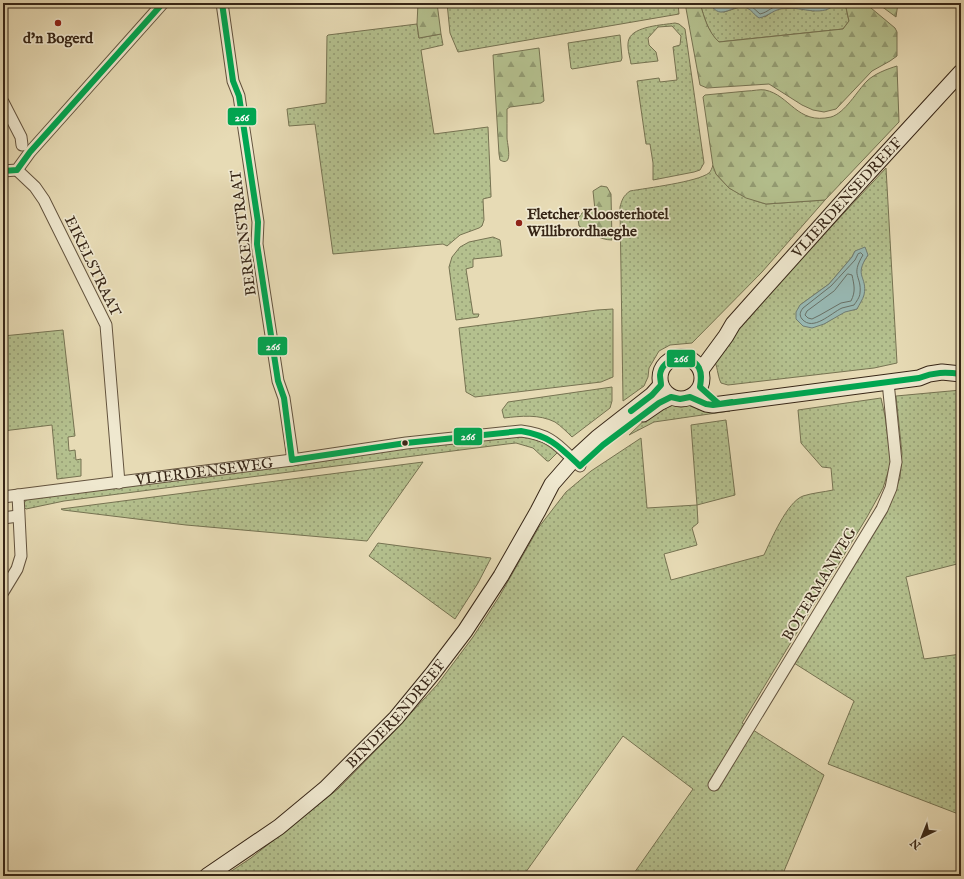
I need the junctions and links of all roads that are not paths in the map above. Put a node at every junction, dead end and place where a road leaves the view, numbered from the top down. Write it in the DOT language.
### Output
graph roads {
  1 [pos="163,3"];
  2 [pos="222,3"];
  3 [pos="961,72"];
  4 [pos="3,102"];
  5 [pos="3,118"];
  6 [pos="26,148"];
  7 [pos="17,170"];
  8 [pos="3,171"];
  9 [pos="696,365"];
  10 [pos="959,374"];
  11 [pos="888,382"];
  12 [pos="661,385"];
  13 [pos="695,392"];
  14 [pos="671,397"];
  15 [pos="292,460"];
  16 [pos="577,463"];
  17 [pos="119,483"];
  18 [pos="18,495"];
  19 [pos="3,497"];
  20 [pos="18,516"];
  21 [pos="3,518"];
  22 [pos="3,592"];
  23 [pos="714,785"];
  24 [pos="207,876"];
  1 -- 6 [label="street"];
  2 -- 15 [label="street, BERKENSTRAAT"];
  3 -- 9 [label="main road, VLIERDENSEDREEF"];
  4 -- 6 [label="street"];
  5 -- 6 [label="street"];
  6 -- 7 [label="street"];
  7 -- 8 [label="street"];
  7 -- 17 [label="street, EIKELSTRAAT"];
  9 -- 12 [label="main road"];
  9 -- 13 [label="main road"];
  10 -- 11 [label="main road"];
  11 -- 13 [label="main road"];
  11 -- 23 [label="street, BOTERMANWEG"];
  12 -- 14 [label="main road"];
  12 -- 16 [label="main road"];
  13 -- 14 [label="main road"];
  14 -- 16 [label="main road"];
  15 -- 16 [label="street, VLIERDENSEWEG"];
  15 -- 17 [label="street, VLIERDENSEWEG"];
  16 -- 24 [label="main road, BINDERENDREEF"];
  17 -- 18 [label="street, VLIERDENSEWEG"];
  18 -- 19 [label="street, VLIERDENSEWEG"];
  18 -- 20 [label="street"];
  20 -- 21 [label="street"];
  20 -- 22 [label="street"];
}
